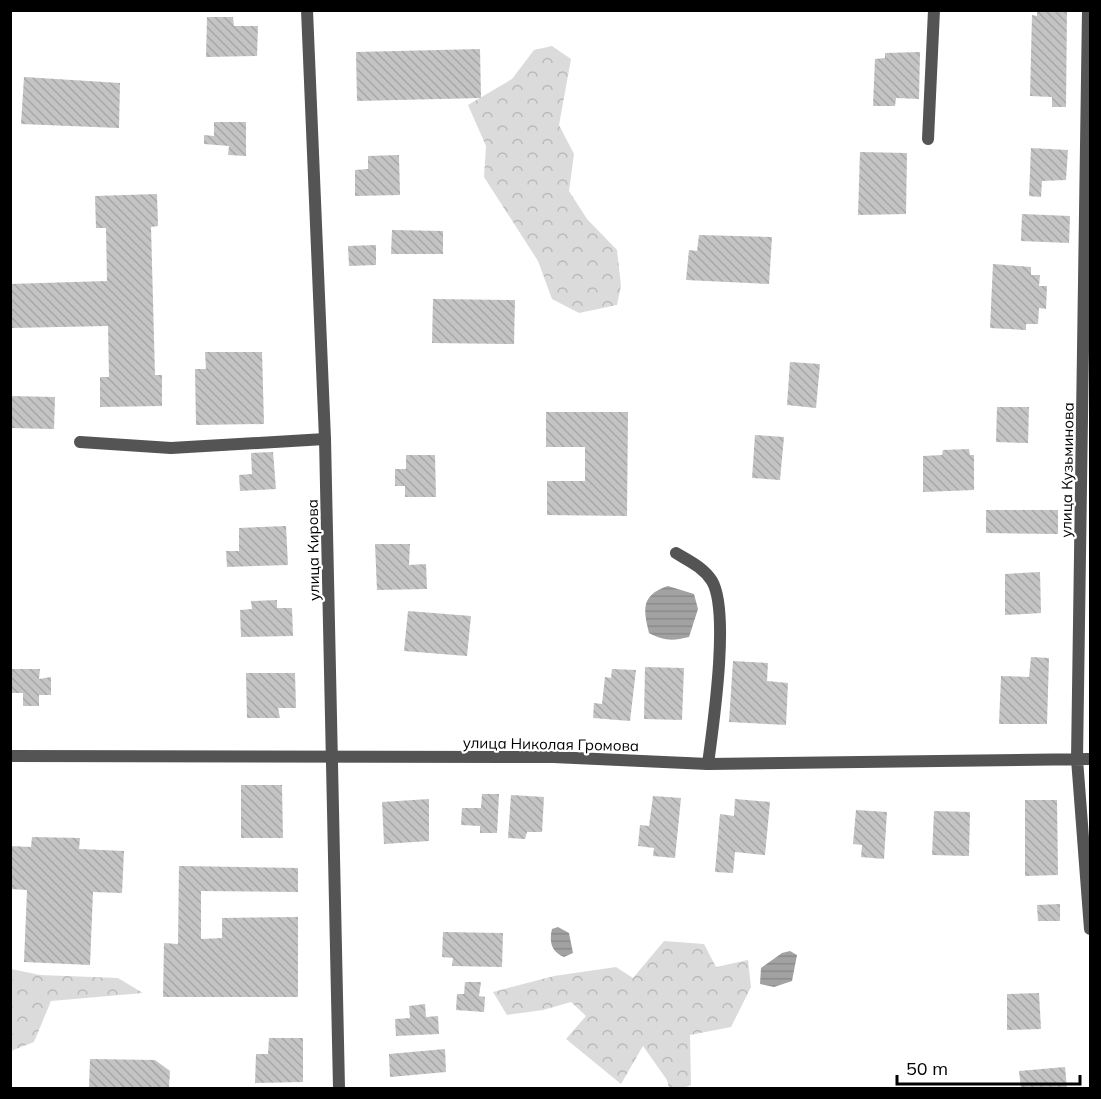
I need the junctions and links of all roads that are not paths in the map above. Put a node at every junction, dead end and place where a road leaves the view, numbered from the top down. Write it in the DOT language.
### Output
graph roads {
  1 [pos="307,10"];
  2 [pos="934,10"];
  3 [pos="1088,10"];
  4 [pos="1089,122"];
  5 [pos="928,139"];
  6 [pos="325,439"];
  7 [pos="80,442"];
  8 [pos="676,553"];
  9 [pos="10,756"];
  10 [pos="333,756"];
  11 [pos="1077,759"];
  12 [pos="1090,759"];
  13 [pos="708,764"];
  14 [pos="1090,929"];
  15 [pos="339,1089"];
  1 -- 6 [label="street, улица Кирова"];
  2 -- 5 [label="street"];
  3 -- 4 [label="street, улица Кузьминова"];
  4 -- 11 [label="street, улица Кузьминова"];
  6 -- 7 [label="street"];
  6 -- 10 [label="street, улица Кирова"];
  8 -- 13 [label="street"];
  9 -- 10 [label="street, улица Николая Громова"];
  10 -- 13 [label="street, улица Николая Громова"];
  10 -- 15 [label="street, улица Кирова"];
  11 -- 12 [label="street, улица Николая Громова"];
  11 -- 13 [label="street, улица Николая Громова"];
  11 -- 14 [label="street, улица Кузьминова"];
}
